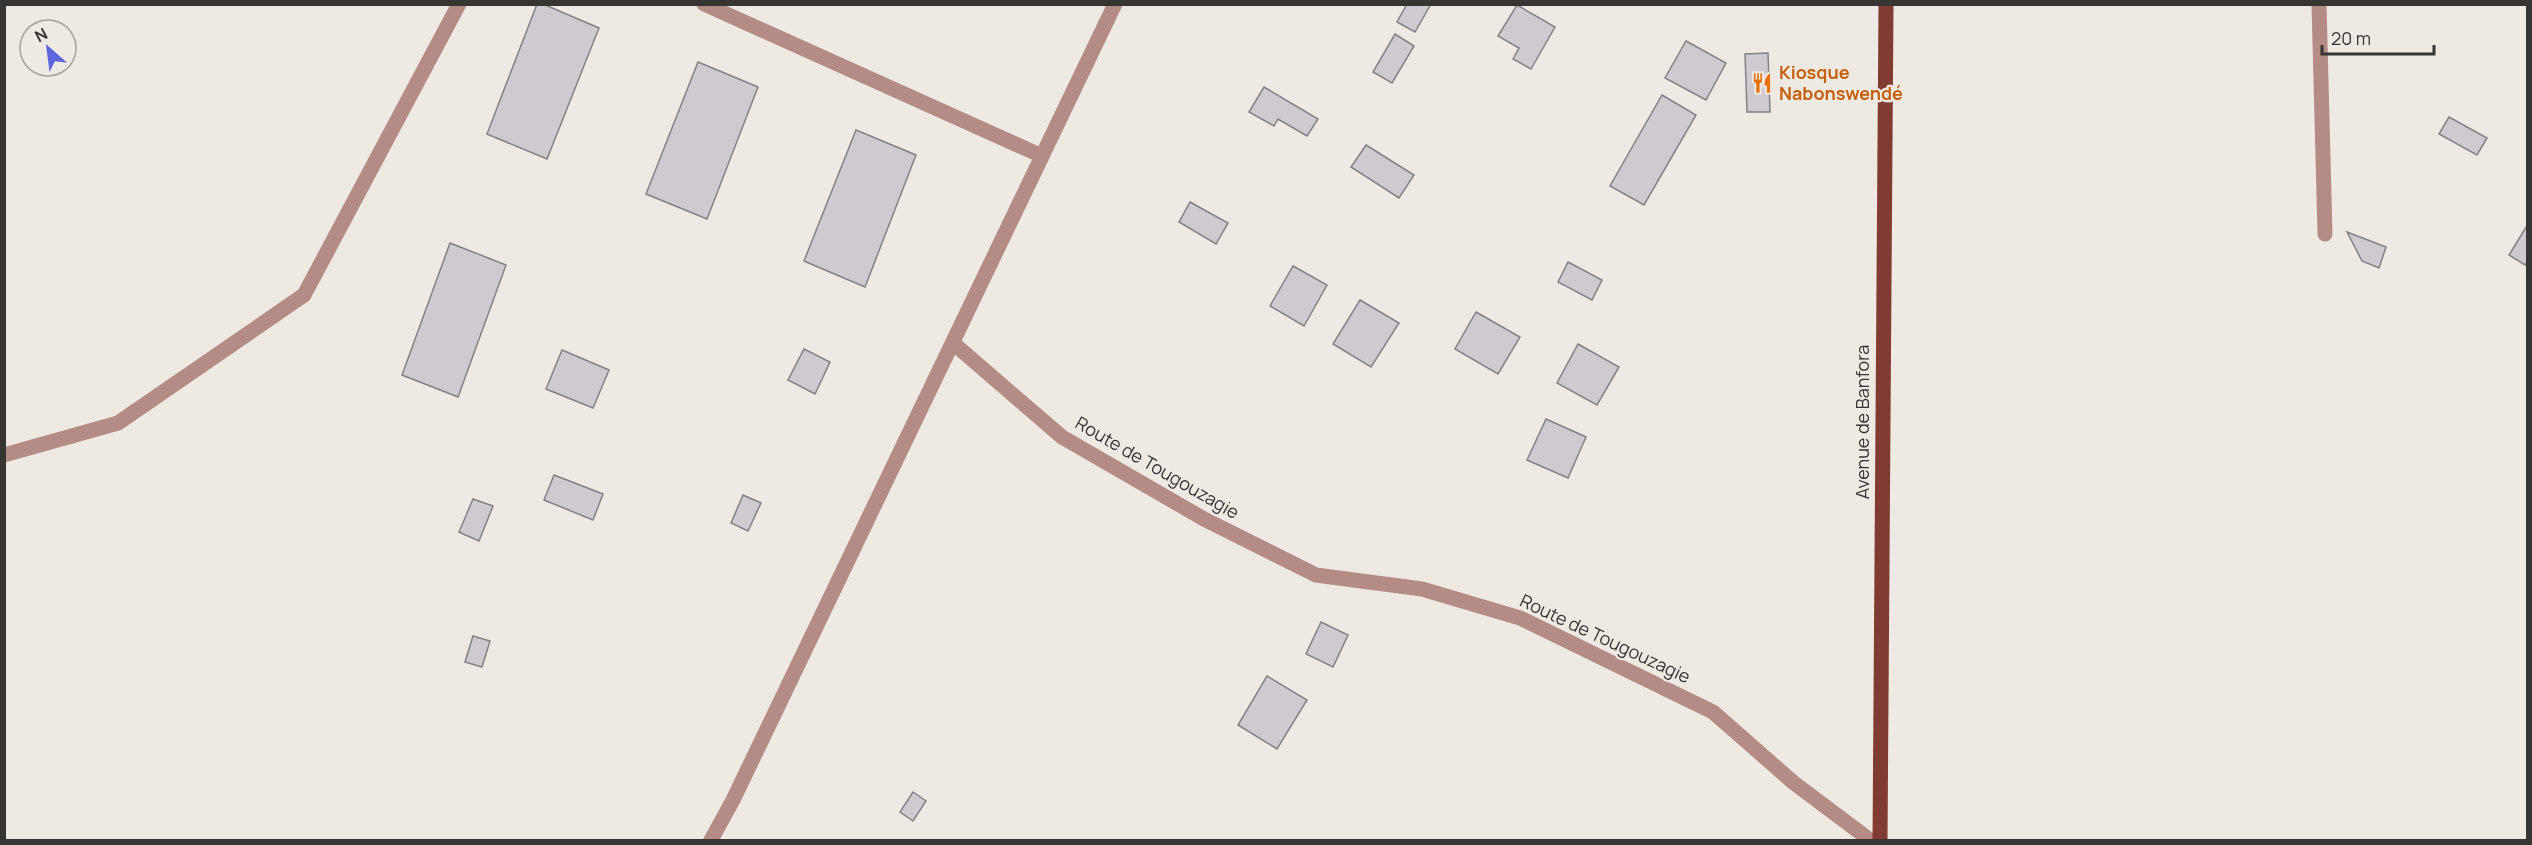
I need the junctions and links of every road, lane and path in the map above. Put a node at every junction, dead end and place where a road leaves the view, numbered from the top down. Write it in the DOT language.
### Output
graph roads {
  1 [pos="459,4"];
  2 [pos="704,4"];
  3 [pos="1115,4"];
  4 [pos="1886,4"];
  5 [pos="2319,4"];
  6 [pos="1042,156"];
  7 [pos="2325,234"];
  8 [pos="952,343"];
  9 [pos="4,455"];
  10 [pos="711,840"];
  11 [pos="1870,840"];
  12 [pos="1880,840"];
  1 -- 9 [label="street"];
  2 -- 6 [label="street"];
  3 -- 6 [label="street"];
  4 -- 12 [label="main road, Avenue de Banfora"];
  5 -- 7 [label="street"];
  6 -- 8 [label="street"];
  8 -- 10 [label="street"];
  8 -- 11 [label="street, Route de Tougouzagie"];
}
